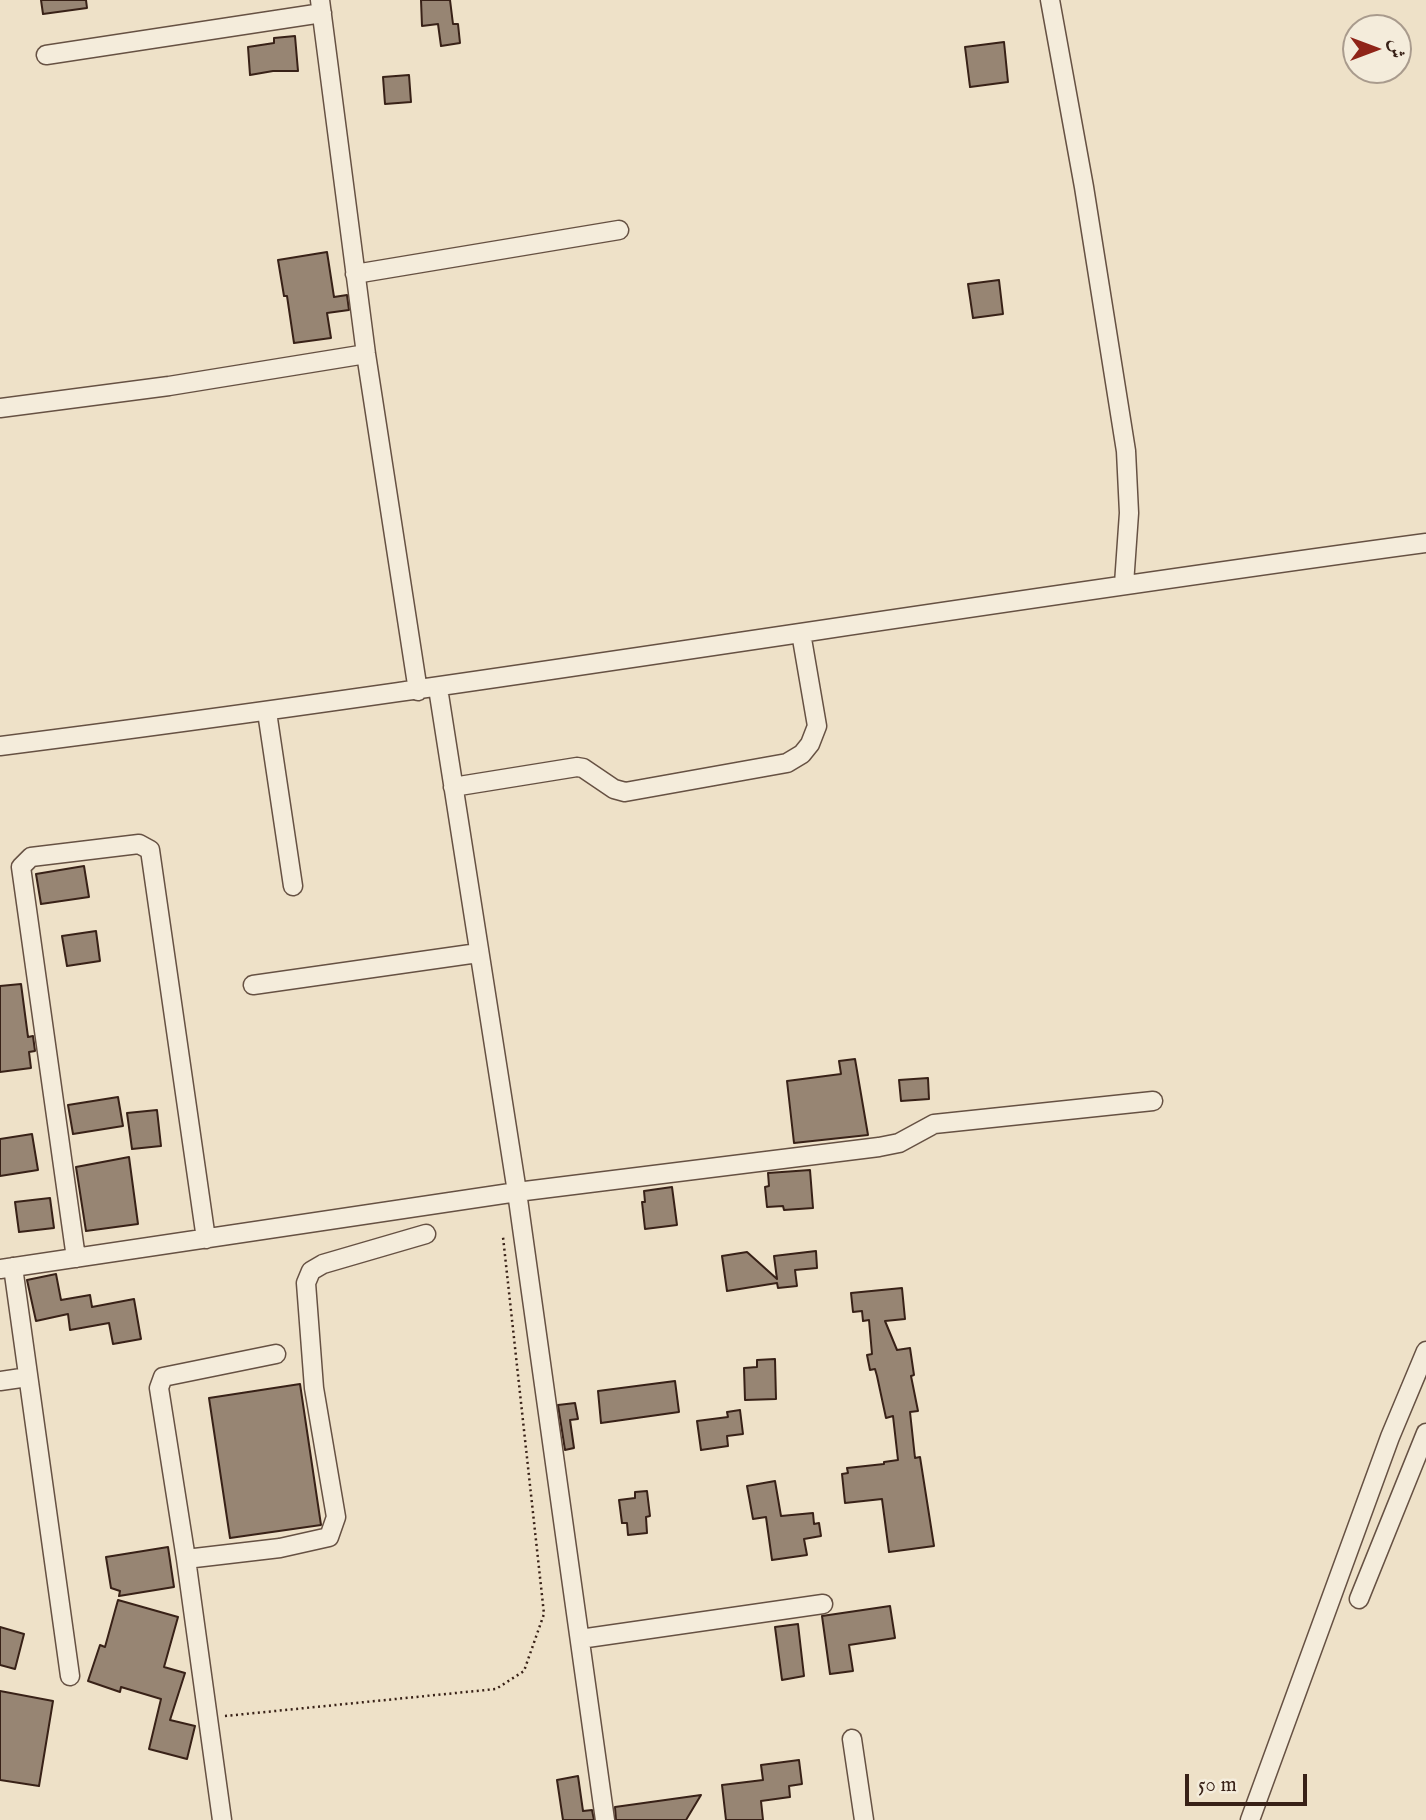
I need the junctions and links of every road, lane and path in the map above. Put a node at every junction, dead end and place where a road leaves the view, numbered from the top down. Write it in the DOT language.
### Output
graph roads {
  1 [pos="1050,0"];
  2 [pos="321,6"];
  3 [pos="46,55"];
  4 [pos="619,230"];
  5 [pos="355,274"];
  6 [pos="366,354"];
  7 [pos="0,408"];
  8 [pos="1426,543"];
  9 [pos="1124,584"];
  10 [pos="801,633"];
  11 [pos="438,688"];
  12 [pos="418,691"];
  13 [pos="267,712"];
  14 [pos="0,746"];
  15 [pos="453,787"];
  16 [pos="293,886"];
  17 [pos="478,953"];
  18 [pos="253,985"];
  19 [pos="1153,1101"];
  20 [pos="517,1192"];
  21 [pos="426,1234"];
  22 [pos="503,1237"];
  23 [pos="206,1239"];
  24 [pos="76,1258"];
  25 [pos="6,1268"];
  26 [pos="1426,1351"];
  27 [pos="276,1354"];
  28 [pos="28,1377"];
  29 [pos="0,1381"];
  30 [pos="1426,1433"];
  31 [pos="186,1559"];
  32 [pos="1359,1600"];
  33 [pos="823,1604"];
  34 [pos="580,1639"];
  35 [pos="70,1676"];
  36 [pos="208,1718"];
  37 [pos="852,1739"];
  38 [pos="222,1820"];
  39 [pos="605,1820"];
  40 [pos="864,1820"];
  41 [pos="1250,1820"];
  1 -- 9 [label="street"];
  2 -- 3 [label="street"];
  2 -- 5 [label="street"];
  4 -- 5 [label="street"];
  5 -- 6 [label="street"];
  6 -- 7 [label="street"];
  6 -- 12 [label="street"];
  8 -- 9 [label="street"];
  9 -- 10 [label="street"];
  10 -- 11 [label="street"];
  10 -- 15 [label="street"];
  11 -- 12 [label="street"];
  11 -- 15 [label="street"];
  12 -- 13 [label="street"];
  13 -- 14 [label="street"];
  13 -- 16 [label="street"];
  15 -- 17 [label="street"];
  17 -- 18 [label="street"];
  17 -- 20 [label="street"];
  19 -- 20 [label="street"];
  20 -- 23 [label="street"];
  20 -- 34 [label="street"];
  21 -- 31 [label="street"];
  22 -- 36 [label="path"];
  23 -- 24 [label="street"];
  23 -- 24 [label="street"];
  24 -- 25 [label="street"];
  25 -- 28 [label="street"];
  26 -- 41 [label="street"];
  27 -- 31 [label="street"];
  28 -- 29 [label="street"];
  28 -- 35 [label="street"];
  30 -- 32 [label="street"];
  31 -- 36 [label="street"];
  33 -- 34 [label="street"];
  34 -- 39 [label="street"];
  36 -- 38 [label="street"];
  37 -- 40 [label="street"];
}
